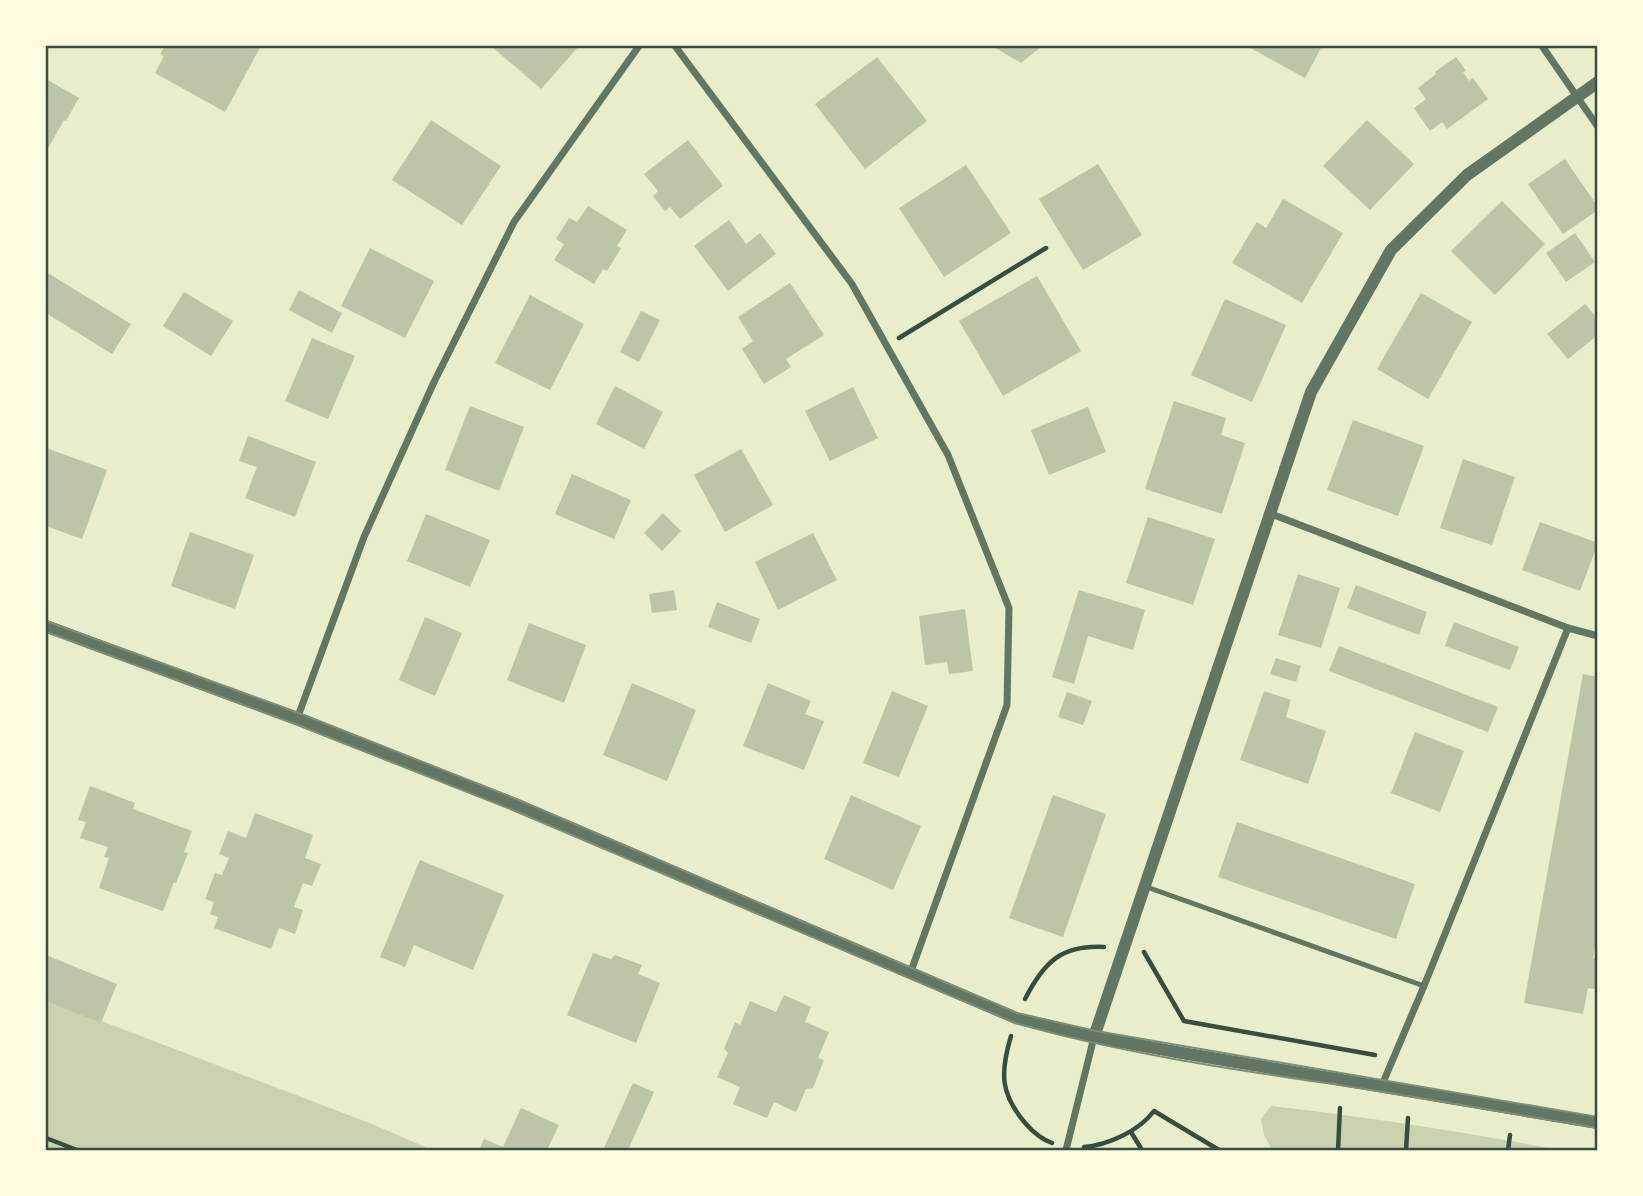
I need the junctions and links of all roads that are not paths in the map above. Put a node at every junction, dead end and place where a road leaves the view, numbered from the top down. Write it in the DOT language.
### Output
graph roads {
  1 [pos="639,46"];
  2 [pos="675,46"];
  3 [pos="1542,46"];
  4 [pos="1598,82"];
  5 [pos="1577,96"];
  6 [pos="1598,127"];
  7 [pos="1269,513"];
  8 [pos="46,626"];
  9 [pos="1568,628"];
  10 [pos="1598,636"];
  11 [pos="297,719"];
  12 [pos="1144,886"];
  13 [pos="910,974"];
  14 [pos="1424,986"];
  15 [pos="1094,1037"];
  16 [pos="1382,1086"];
  17 [pos="1598,1123"];
  18 [pos="1066,1150"];
  1 -- 11 [label="street"];
  2 -- 13 [label="street"];
  3 -- 5 [label="street"];
  4 -- 5 [label="street"];
  5 -- 6 [label="street"];
  5 -- 7 [label="street"];
  7 -- 9 [label="street"];
  7 -- 12 [label="street"];
  8 -- 11 [label="street"];
  9 -- 10 [label="street"];
  9 -- 14 [label="street"];
  11 -- 13 [label="street"];
  12 -- 14 [label="lane"];
  12 -- 15 [label="street"];
  13 -- 15 [label="street"];
  14 -- 16 [label="street"];
  15 -- 16 [label="street"];
  15 -- 18 [label="street"];
  16 -- 17 [label="street"];
}
